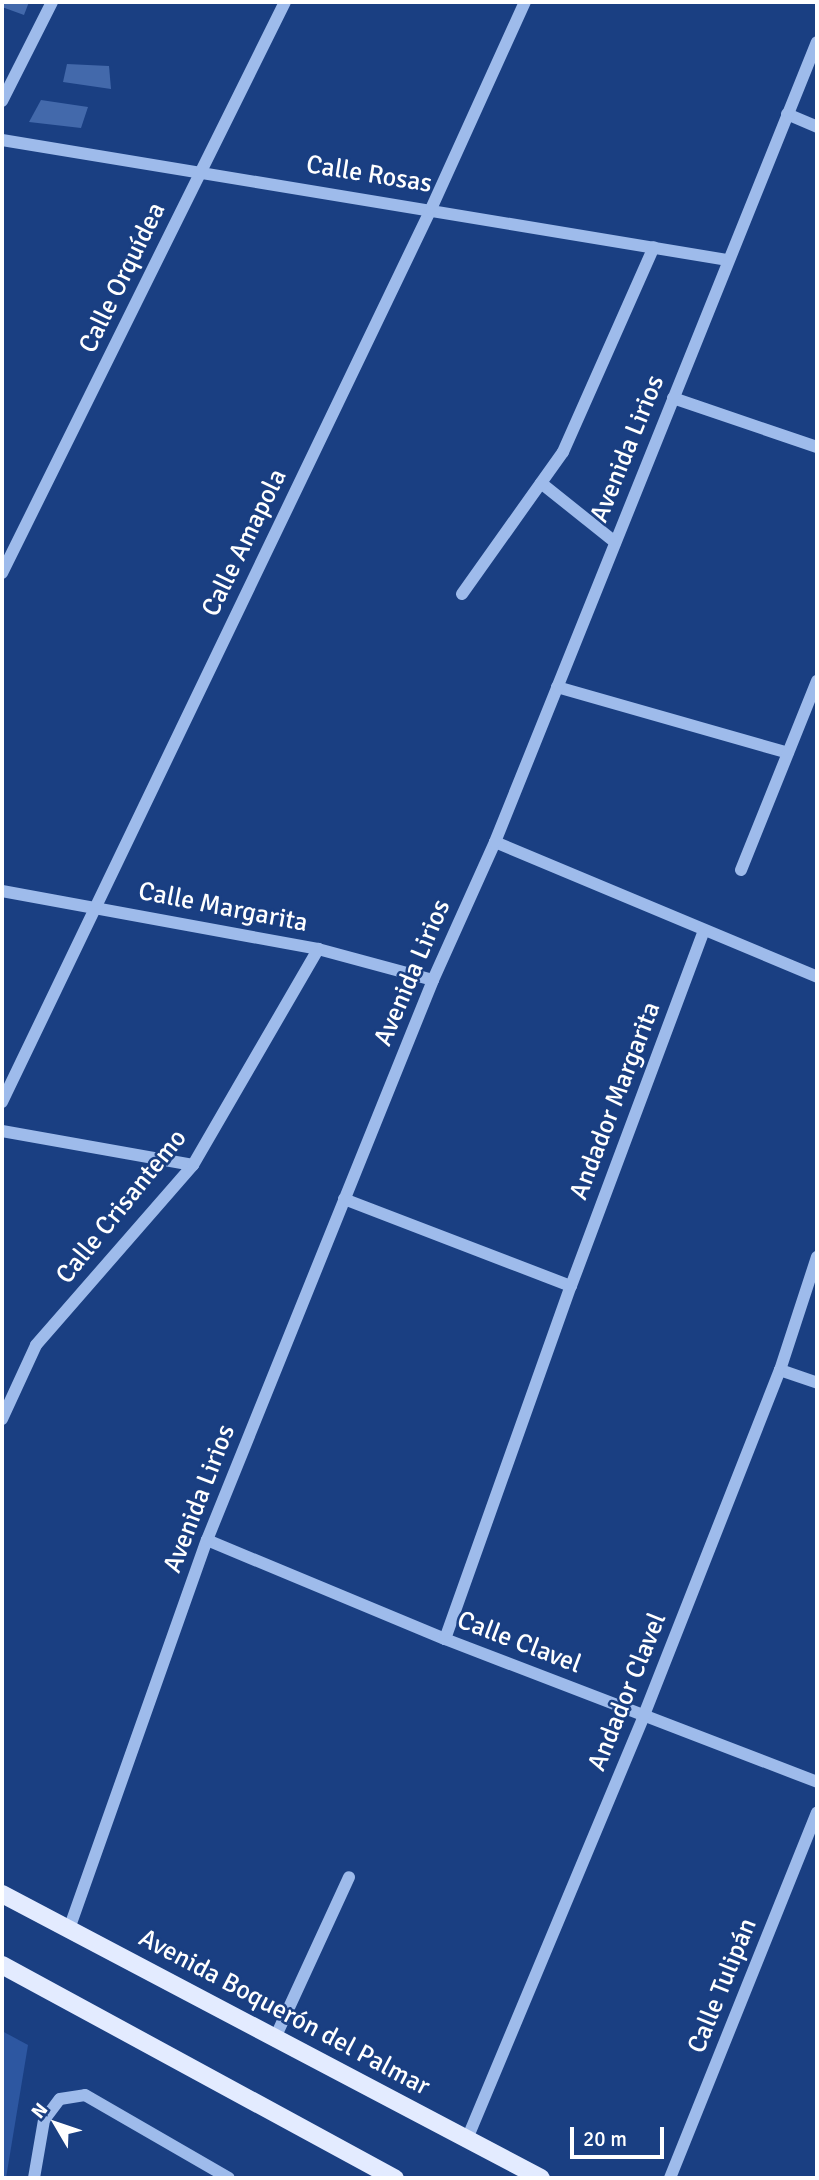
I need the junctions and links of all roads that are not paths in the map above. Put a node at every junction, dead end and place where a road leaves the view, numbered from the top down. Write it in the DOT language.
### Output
graph roads {
  1 [pos="52,2"];
  2 [pos="285,2"];
  3 [pos="525,2"];
  4 [pos="817,42"];
  5 [pos="2,101"];
  6 [pos="787,114"];
  7 [pos="817,127"];
  8 [pos="2,140"];
  9 [pos="202,171"];
  10 [pos="431,209"];
  11 [pos="654,247"];
  12 [pos="728,260"];
  13 [pos="673,398"];
  14 [pos="817,447"];
  15 [pos="541,483"];
  16 [pos="615,542"];
  17 [pos="2,573"];
  18 [pos="462,594"];
  19 [pos="557,687"];
  20 [pos="816,689"];
  21 [pos="788,753"];
  22 [pos="495,842"];
  23 [pos="741,870"];
  24 [pos="2,891"];
  25 [pos="95,907"];
  26 [pos="704,931"];
  27 [pos="318,949"];
  28 [pos="817,977"];
  29 [pos="433,980"];
  30 [pos="2,1102"];
  31 [pos="2,1131"];
  32 [pos="192,1165"];
  33 [pos="344,1199"];
  34 [pos="817,1257"];
  35 [pos="570,1286"];
  36 [pos="780,1370"];
  37 [pos="817,1383"];
  38 [pos="2,1419"];
  39 [pos="207,1541"];
  40 [pos="445,1639"];
  41 [pos="644,1715"];
  42 [pos="817,1782"];
  43 [pos="817,1812"];
  44 [pos="349,1877"];
  45 [pos="2,1894"];
  46 [pos="69,1929"];
  47 [pos="2,1965"];
  48 [pos="275,2038"];
  49 [pos="467,2139"];
  50 [pos="34,2178"];
  51 [pos="229,2178"];
  52 [pos="395,2178"];
  53 [pos="541,2178"];
  54 [pos="670,2178"];
  1 -- 5 [label="street"];
  2 -- 9 [label="street, Calle Orquídea"];
  3 -- 10 [label="street, Calle Amapola"];
  4 -- 6 [label="street, Avenida Lirios"];
  6 -- 7 [label="street"];
  6 -- 12 [label="street, Avenida Lirios"];
  8 -- 9 [label="street, Calle Rosas"];
  9 -- 10 [label="street, Calle Rosas"];
  9 -- 17 [label="street, Calle Orquídea"];
  10 -- 11 [label="street, Calle Rosas"];
  10 -- 25 [label="street, Calle Amapola"];
  11 -- 12 [label="street, Calle Rosas"];
  11 -- 15 [label="street"];
  12 -- 13 [label="street, Avenida Lirios"];
  13 -- 14 [label="street"];
  13 -- 16 [label="street, Avenida Lirios"];
  15 -- 16 [label="street"];
  15 -- 18 [label="street"];
  16 -- 19 [label="street, Avenida Lirios"];
  19 -- 21 [label="street"];
  19 -- 22 [label="street, Avenida Lirios"];
  20 -- 21 [label="street"];
  21 -- 23 [label="street"];
  22 -- 26 [label="street"];
  22 -- 29 [label="street, Avenida Lirios"];
  24 -- 25 [label="street, Calle Margarita"];
  25 -- 27 [label="street, Calle Margarita"];
  25 -- 30 [label="street, Calle Amapola"];
  26 -- 28 [label="street"];
  26 -- 35 [label="street, Andador Margarita"];
  27 -- 29 [label="street, Calle Margarita"];
  27 -- 32 [label="street, Calle Crisantemo"];
  29 -- 33 [label="street, Avenida Lirios"];
  31 -- 32 [label="street"];
  32 -- 38 [label="street, Calle Crisantemo"];
  33 -- 35 [label="street"];
  33 -- 39 [label="street, Avenida Lirios"];
  34 -- 36 [label="street, Andador Clavel"];
  35 -- 40 [label="street"];
  36 -- 37 [label="street"];
  36 -- 41 [label="street, Andador Clavel"];
  39 -- 40 [label="street, Calle Clavel"];
  39 -- 46 [label="street, Avenida Lirios"];
  40 -- 41 [label="street, Calle Clavel"];
  41 -- 42 [label="street, Calle Clavel"];
  41 -- 49 [label="street, Andador Clavel"];
  43 -- 54 [label="street, Calle Tulipán"];
  44 -- 48 [label="street"];
  45 -- 46 [label="main road, Avenida Boquerón del Palmar"];
  46 -- 48 [label="main road, Avenida Boquerón del Palmar"];
  47 -- 52 [label="main road"];
  48 -- 49 [label="main road, Avenida Boquerón del Palmar"];
  49 -- 53 [label="main road, Avenida Boquerón del Palmar"];
  50 -- 51 [label="street"];
}
